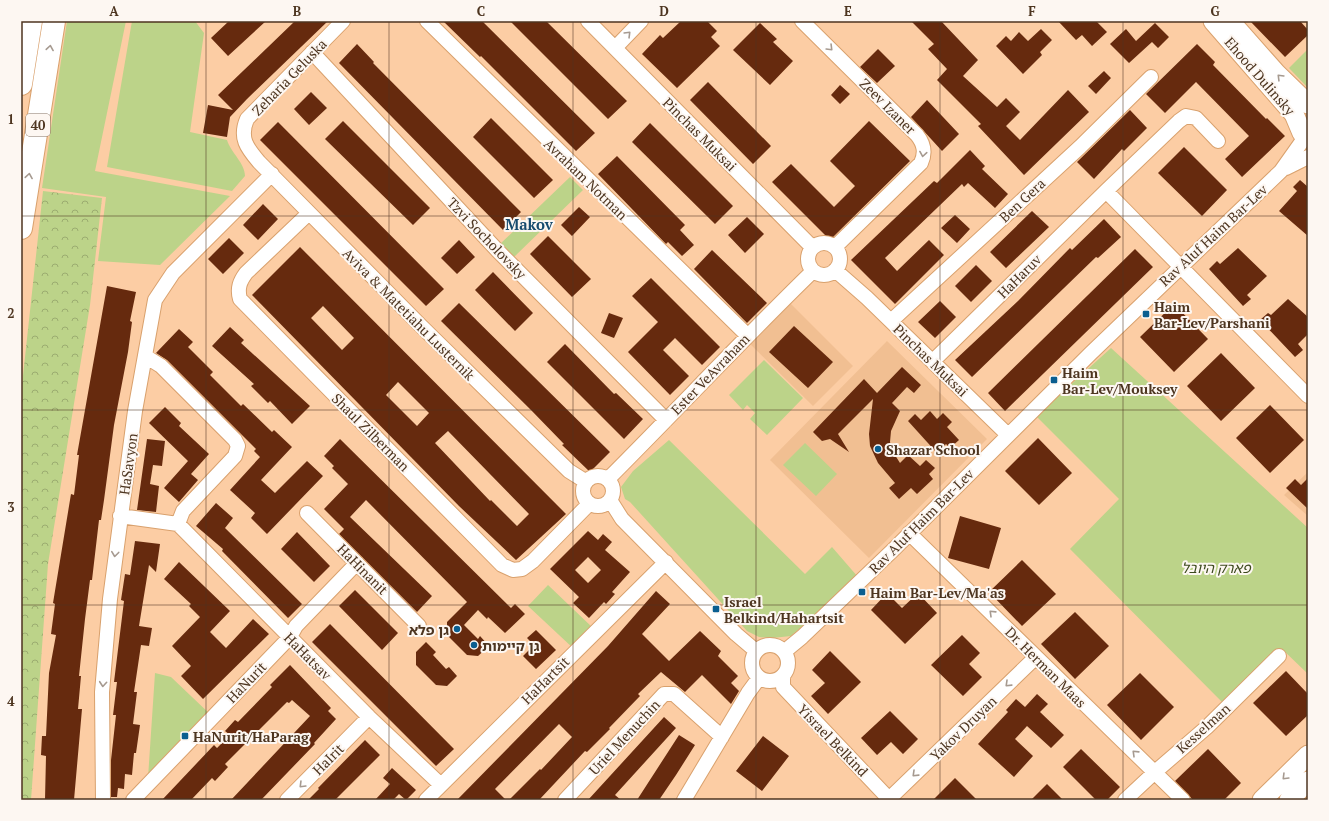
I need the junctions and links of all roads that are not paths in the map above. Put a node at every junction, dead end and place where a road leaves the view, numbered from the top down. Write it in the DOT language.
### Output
graph roads {
  1 [pos="31,21"];
  2 [pos="54,21"];
  3 [pos="343,21"];
  4 [pos="427,21"];
  5 [pos="588,21"];
  6 [pos="641,21"];
  7 [pos="802,21"];
  8 [pos="1213,21"];
  9 [pos="1230,21"];
  10 [pos="615,48"];
  11 [pos="312,52"];
  12 [pos="1151,77"];
  13 [pos="21,84"];
  14 [pos="1308,104"];
  15 [pos="243,137"];
  16 [pos="1306,139"];
  17 [pos="1218,141"];
  18 [pos="272,174"];
  19 [pos="1106,191"];
  20 [pos="309,213"];
  21 [pos="21,228"];
  22 [pos="812,247"];
  23 [pos="835,247"];
  24 [pos="1180,265"];
  25 [pos="835,270"];
  26 [pos="813,271"];
  27 [pos="891,322"];
  28 [pos="747,335"];
  29 [pos="145,356"];
  30 [pos="933,362"];
  31 [pos="1308,396"];
  32 [pos="666,420"];
  33 [pos="1008,435"];
  34 [pos="608,479"];
  35 [pos="586,481"];
  36 [pos="610,500"];
  37 [pos="589,504"];
  38 [pos="307,513"];
  39 [pos="120,516"];
  40 [pos="178,524"];
  41 [pos="910,533"];
  42 [pos="666,562"];
  43 [pos="357,563"];
  44 [pos="419,626"];
  45 [pos="290,637"];
  46 [pos="756,651"];
  47 [pos="785,651"];
  48 [pos="1279,656"];
  49 [pos="1036,657"];
  50 [pos="783,677"];
  51 [pos="759,678"];
  52 [pos="369,717"];
  53 [pos="722,737"];
  54 [pos="1308,755"];
  55 [pos="1155,772"];
  56 [pos="1308,781"];
  57 [pos="441,785"];
  58 [pos="103,800"];
  59 [pos="133,800"];
  60 [pos="287,800"];
  61 [pos="426,800"];
  62 [pos="565,800"];
  63 [pos="684,800"];
  64 [pos="889,800"];
  65 [pos="1126,800"];
  66 [pos="1183,800"];
  67 [pos="1262,800"];
  68 [pos="1289,800"];
  1 -- 13 [label="highway"];
  21 -- 2 [label="highway, 40, one-way"];
  3 -- 11 [label="street, Zeharia Geluska"];
  4 -- 28 [label="street, Avraham Notman"];
  5 -- 10 [label="street, Pinchas Muksai"];
  10 -- 6 [label="street, one-way"];
  7 -- 23 [label="street, Zeev Izaner, one-way"];
  8 -- 16 [label="street, Ehood Dulinsky"];
  14 -- 9 [label="street, Ehood Dulinsky, one-way"];
  10 -- 22 [label="street, Pinchas Muksai"];
  11 -- 15 [label="street, Zeharia Geluska"];
  11 -- 32 [label="street, Tzvi Socholovsky"];
  12 -- 27 [label="street, Ben Gera"];
  15 -- 18 [label="street, Aviva & Matetiahu Lusternik"];
  16 -- 24 [label="street, Rav Aluf Haim Bar-Lev"];
  17 -- 19 [label="street, HaHaruv"];
  18 -- 20 [label="street, Aviva & Matetiahu Lusternik"];
  18 -- 29 [label="street, HaSavyon"];
  19 -- 24 [label="street"];
  19 -- 30 [label="street, HaHaruv"];
  20 -- 35 [label="street, Aviva & Matetiahu Lusternik"];
  20 -- 37 [label="street, Shaul Zilberman"];
  22 -- 23 [label="street"];
  22 -- 26 [label="street"];
  23 -- 25 [label="street"];
  24 -- 31 [label="street"];
  24 -- 33 [label="street, Rav Aluf Haim Bar-Lev"];
  25 -- 26 [label="street"];
  25 -- 27 [label="street, Pinchas Muksai"];
  26 -- 28 [label="street, Ester VeAvraham"];
  27 -- 30 [label="street, Pinchas Muksai"];
  28 -- 32 [label="street, Ester VeAvraham"];
  29 -- 39 [label="street, HaSavyon"];
  29 -- 40 [label="street"];
  30 -- 33 [label="street, Pinchas Muksai"];
  32 -- 34 [label="street, Ester VeAvraham"];
  33 -- 41 [label="street, Rav Aluf Haim Bar-Lev"];
  34 -- 35 [label="street"];
  34 -- 36 [label="street"];
  35 -- 37 [label="street"];
  36 -- 37 [label="street"];
  36 -- 42 [label="street"];
  38 -- 43 [label="street, HaHinanit"];
  39 -- 40 [label="street"];
  39 -- 58 [label="street, HaSavyon, one-way"];
  40 -- 45 [label="street, HaHatsav"];
  41 -- 47 [label="street, Rav Aluf Haim Bar-Lev"];
  49 -- 41 [label="street, Dr. Herman Maas, one-way"];
  42 -- 46 [label="street"];
  42 -- 57 [label="street, HaHartsit"];
  43 -- 44 [label="street, HaHinanit"];
  43 -- 45 [label="street, HaNurit"];
  45 -- 52 [label="street, HaHatsav"];
  45 -- 59 [label="street, HaNurit"];
  46 -- 47 [label="street"];
  46 -- 51 [label="street"];
  47 -- 50 [label="street"];
  48 -- 55 [label="street, Kesselman"];
  55 -- 49 [label="street, Dr. Herman Maas, one-way"];
  49 -- 64 [label="street, Yakov Druyan, one-way"];
  50 -- 51 [label="street"];
  50 -- 64 [label="street, Yisrael Belkind"];
  51 -- 53 [label="street"];
  52 -- 57 [label="street, HaHatsav"];
  52 -- 60 [label="street, HaIrit, one-way"];
  53 -- 62 [label="street, Uriel Menuchin"];
  53 -- 63 [label="street"];
  54 -- 67 [label="street, one-way"];
  55 -- 65 [label="street, Kesselman"];
  55 -- 66 [label="street, Dr. Herman Maas"];
  56 -- 68 [label="street"];
  57 -- 61 [label="street, HaHartsit"];
}
